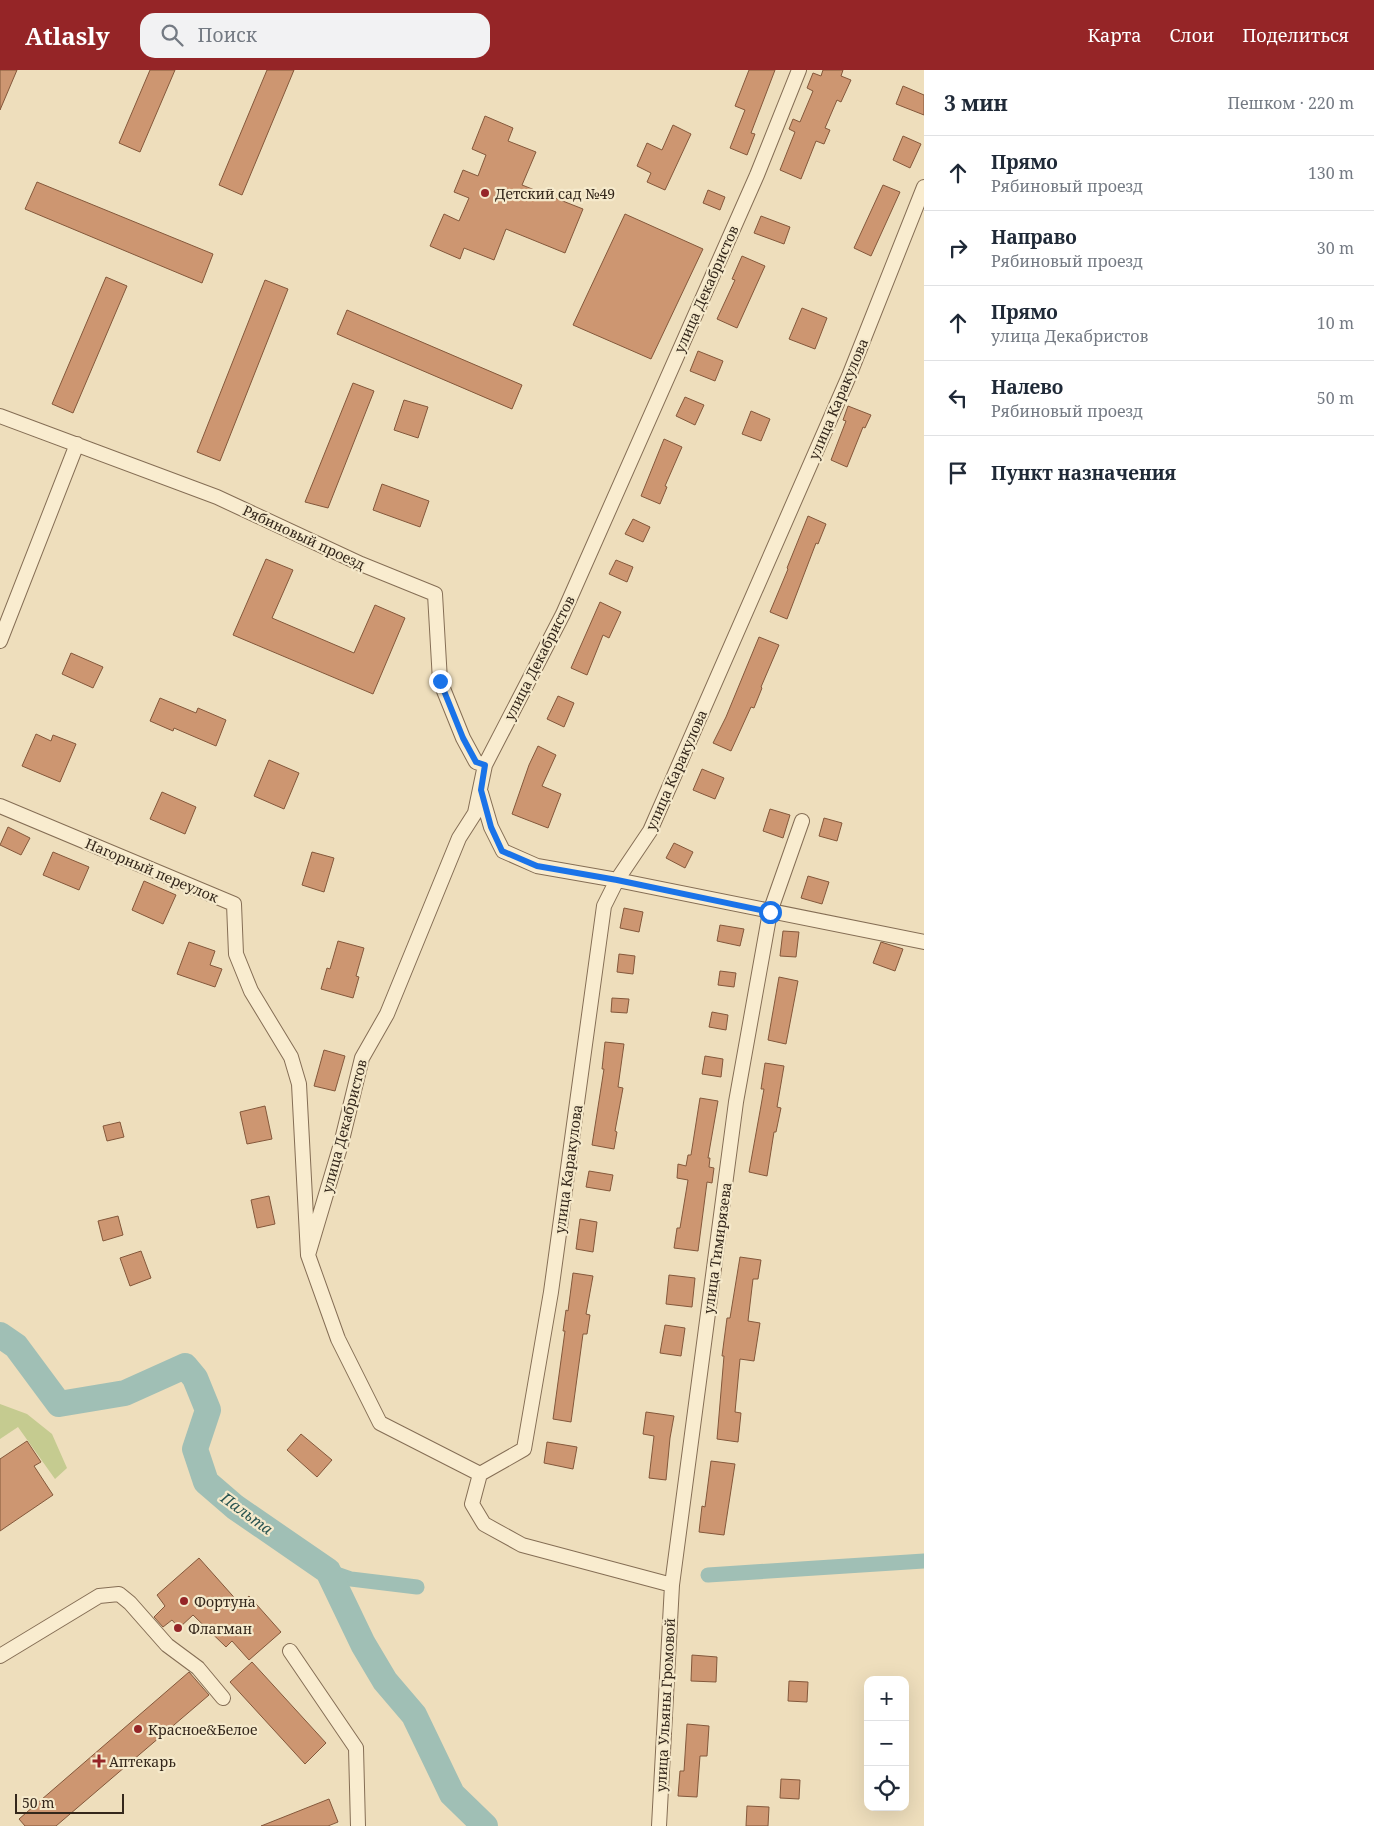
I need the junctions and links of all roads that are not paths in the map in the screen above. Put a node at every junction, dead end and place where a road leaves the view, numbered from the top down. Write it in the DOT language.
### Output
graph roads {
  1 [pos="799,70"];
  2 [pos="924,187"];
  3 [pos="0,416"];
  4 [pos="77,444"];
  5 [pos="0,641"];
  6 [pos="485,765"];
  7 [pos="481,790"];
  8 [pos="0,806"];
  9 [pos="802,821"];
  10 [pos="617,880"];
  11 [pos="770,912"];
  12 [pos="924,942"];
  13 [pos="308,1254"];
  14 [pos="480,1474"];
  15 [pos="672,1585"];
  16 [pos="290,1651"];
  17 [pos="0,1656"];
  18 [pos="223,1698"];
  19 [pos="358,1826"];
  20 [pos="659,1826"];
  1 -- 6 [label="street, улица Декабристов"];
  2 -- 10 [label="street, улица Каракулова"];
  3 -- 4 [label="street, Рябиновый проезд"];
  4 -- 5 [label="street"];
  4 -- 6 [label="street, Рябиновый проезд"];
  6 -- 7 [label="street, улица Декабристов"];
  7 -- 10 [label="street"];
  7 -- 13 [label="street, улица Декабристов"];
  8 -- 13 [label="street, Нагорный переулок"];
  9 -- 11 [label="street, улица Тимирязева"];
  10 -- 11 [label="street"];
  10 -- 14 [label="street, улица Каракулова"];
  11 -- 12 [label="street"];
  11 -- 15 [label="street, улица Тимирязева"];
  13 -- 14 [label="street"];
  14 -- 15 [label="street"];
  15 -- 20 [label="street, улица Ульяны Громовой"];
  16 -- 19 [label="street"];
  17 -- 18 [label="street"];
}
